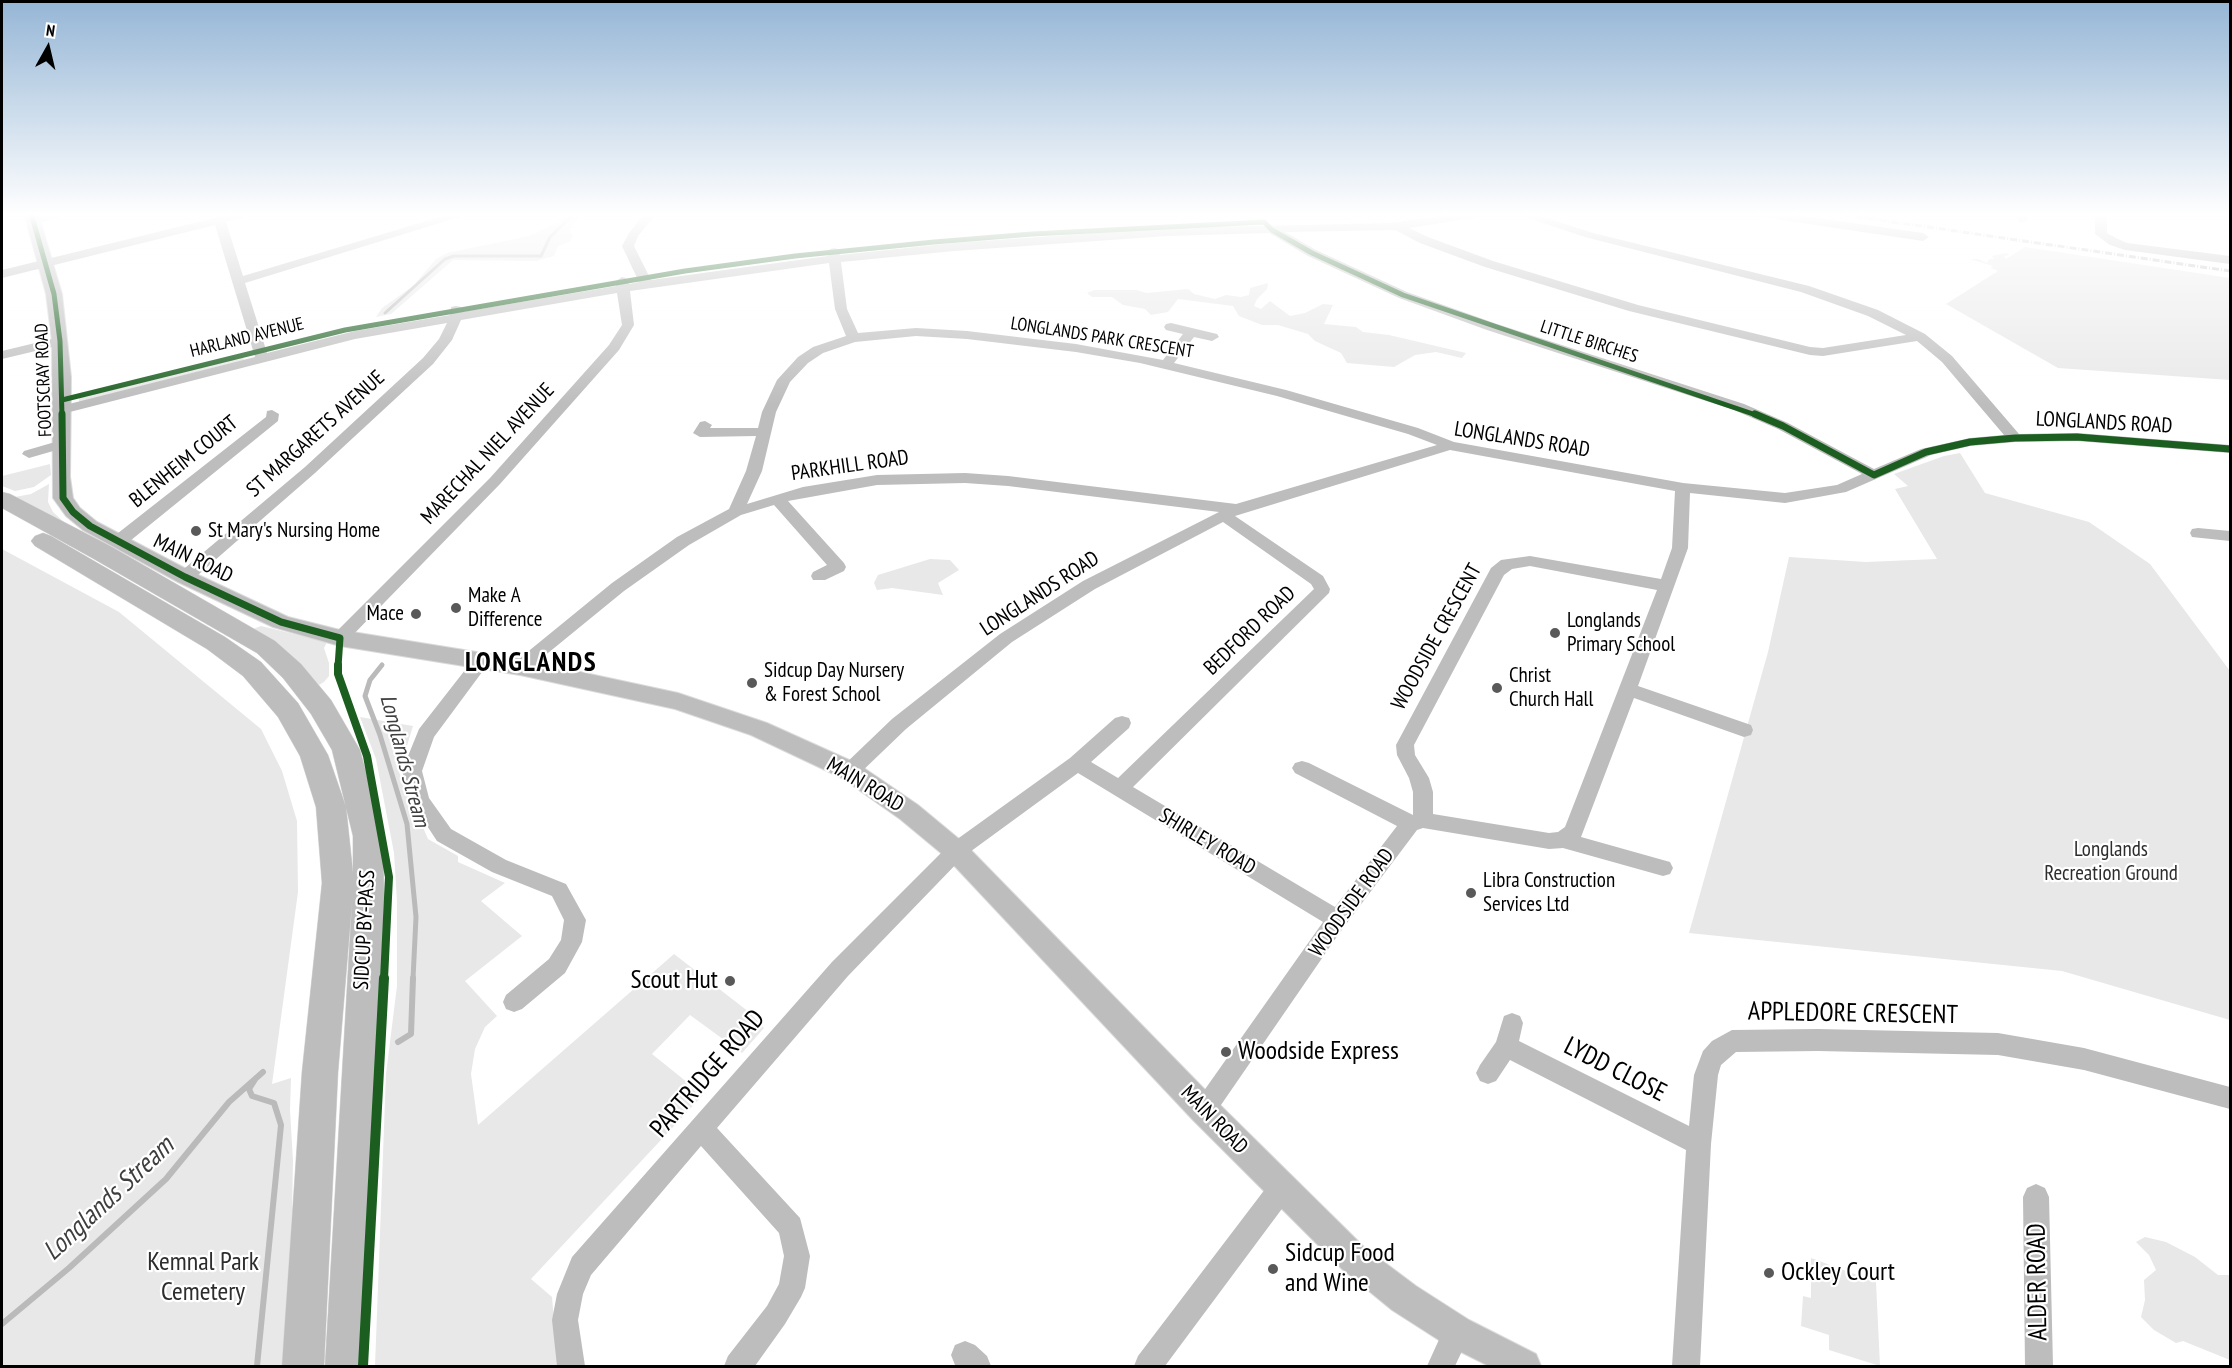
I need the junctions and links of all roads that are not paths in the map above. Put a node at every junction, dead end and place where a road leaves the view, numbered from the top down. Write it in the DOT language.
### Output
graph roads {
  1 [pos="50,277"];
  2 [pos="236,277"];
  3 [pos="254,277"];
  4 [pos="644,277"];
  5 [pos="676,277"];
  6 [pos="837,277"];
  7 [pos="1364,277"];
  8 [pos="1531,277"];
  9 [pos="1753,277"];
  10 [pos="646,281"];
  11 [pos="237,282"];
  12 [pos="623,285"];
  13 [pos="456,313"];
  14 [pos="1171,327"];
  15 [pos="1191,332"];
  16 [pos="1212,337"];
  17 [pos="1920,337"];
  18 [pos="853,338"];
  19 [pos="60,341"];
  20 [pos="260,354"];
  21 [pos="2,355"];
  22 [pos="1166,364"];
  23 [pos="62,405"];
  24 [pos="272,414"];
  25 [pos="700,432"];
  26 [pos="764,432"];
  27 [pos="2015,438"];
  28 [pos="62,444"];
  29 [pos="1450,447"];
  30 [pos="2230,449"];
  31 [pos="29,454"];
  32 [pos="1874,475"];
  33 [pos="61,477"];
  34 [pos="1683,488"];
  35 [pos="2,499"];
  36 [pos="777,499"];
  37 [pos="735,512"];
  38 [pos="1230,513"];
  39 [pos="2,519"];
  40 [pos="2198,533"];
  41 [pos="2230,536"];
  42 [pos="119,541"];
  43 [pos="819,576"];
  44 [pos="185,577"];
  45 [pos="1667,586"];
  46 [pos="340,638"];
  47 [pos="482,660"];
  48 [pos="520,667"];
  49 [pos="1628,689"];
  50 [pos="1122,723"];
  51 [pos="1744,730"];
  52 [pos="1077,764"];
  53 [pos="1302,768"];
  54 [pos="850,771"];
  55 [pos="1119,789"];
  56 [pos="1416,822"];
  57 [pos="1563,840"];
  58 [pos="956,851"];
  59 [pos="1663,868"];
  60 [pos="1337,920"];
  61 [pos="514,1002"];
  62 [pos="1512,1023"];
  63 [pos="1506,1046"];
  64 [pos="1488,1073"];
  65 [pos="2230,1098"];
  66 [pos="1203,1110"];
  67 [pos="700,1127"];
  68 [pos="1699,1144"];
  69 [pos="1281,1189"];
  70 [pos="2036,1197"];
  71 [pos="1457,1332"];
  72 [pos="303,1366"];
  73 [pos="346,1366"];
  74 [pos="571,1366"];
  75 [pos="738,1366"];
  76 [pos="1148,1366"];
  77 [pos="1441,1366"];
  78 [pos="1524,1366"];
  79 [pos="1686,1366"];
  80 [pos="2039,1366"];
  1 -- 19 [label="main road, FOOTSCRAY ROAD"];
  2 -- 11 [label="street"];
  3 -- 11 [label="street"];
  4 -- 10 [label="street"];
  5 -- 10 [label="street, HARLAND AVENUE"];
  6 -- 18 [label="street"];
  7 -- 32 [label="street, LITTLE BIRCHES"];
  8 -- 17 [label="street"];
  9 -- 17 [label="street"];
  10 -- 12 [label="street, HARLAND AVENUE"];
  11 -- 20 [label="street"];
  12 -- 13 [label="street, HARLAND AVENUE"];
  12 -- 46 [label="street, MARECHAL NIEL AVENUE"];
  13 -- 20 [label="street, HARLAND AVENUE"];
  13 -- 44 [label="street, ST MARGARETS AVENUE"];
  14 -- 15 [label="street"];
  15 -- 16 [label="street"];
  15 -- 22 [label="street"];
  17 -- 27 [label="street"];
  18 -- 22 [label="street, LONGLANDS PARK CRESCENT"];
  18 -- 26 [label="street, LONGLANDS PARK CRESCENT"];
  19 -- 21 [label="street"];
  19 -- 23 [label="main road, FOOTSCRAY ROAD"];
  20 -- 23 [label="street, HARLAND AVENUE"];
  22 -- 29 [label="street, LONGLANDS PARK CRESCENT"];
  23 -- 28 [label="main road, FOOTSCRAY ROAD"];
  24 -- 42 [label="street, BLENHEIM COURT"];
  25 -- 26 [label="street"];
  26 -- 37 [label="street, LONGLANDS PARK CRESCENT"];
  27 -- 30 [label="street, LONGLANDS ROAD"];
  27 -- 32 [label="street, LONGLANDS ROAD"];
  28 -- 31 [label="street, FOOTSCRAY ROAD"];
  28 -- 33 [label="main road, FOOTSCRAY ROAD"];
  29 -- 34 [label="street, LONGLANDS ROAD"];
  29 -- 38 [label="street, LONGLANDS ROAD"];
  32 -- 34 [label="street, LONGLANDS ROAD"];
  33 -- 42 [label="main road, MAIN ROAD"];
  34 -- 45 [label="street"];
  35 -- 73 [label="highway, SIDCUP BY-PASS"];
  36 -- 37 [label="street, PARKHILL ROAD"];
  36 -- 38 [label="street, PARKHILL ROAD"];
  36 -- 43 [label="street"];
  37 -- 48 [label="street, PARKHILL ROAD"];
  38 -- 54 [label="street, LONGLANDS ROAD"];
  38 -- 55 [label="street, BEDFORD ROAD"];
  39 -- 72 [label="highway, SIDCUP BY-PASS"];
  40 -- 41 [label="street"];
  42 -- 44 [label="main road, MAIN ROAD"];
  44 -- 46 [label="main road, MAIN ROAD"];
  45 -- 49 [label="street"];
  45 -- 56 [label="street, WOODSIDE CRESCENT"];
  46 -- 47 [label="main road, MAIN ROAD"];
  47 -- 48 [label="main road, MAIN ROAD"];
  47 -- 61 [label="street"];
  48 -- 54 [label="main road, MAIN ROAD"];
  49 -- 51 [label="street"];
  49 -- 57 [label="street"];
  50 -- 52 [label="street"];
  52 -- 55 [label="street, SHIRLEY ROAD"];
  52 -- 58 [label="street"];
  53 -- 56 [label="street"];
  54 -- 58 [label="main road, MAIN ROAD"];
  55 -- 60 [label="street, SHIRLEY ROAD"];
  56 -- 57 [label="street"];
  56 -- 60 [label="street, WOODSIDE ROAD"];
  57 -- 59 [label="street"];
  58 -- 66 [label="main road, MAIN ROAD"];
  58 -- 67 [label="street, PARTRIDGE ROAD"];
  60 -- 66 [label="street, WOODSIDE ROAD"];
  62 -- 63 [label="street"];
  63 -- 64 [label="street"];
  63 -- 68 [label="street, LYDD CLOSE"];
  65 -- 68 [label="street, APPLEDORE CRESCENT"];
  66 -- 69 [label="main road, MAIN ROAD"];
  67 -- 74 [label="street, PARTRIDGE ROAD"];
  67 -- 75 [label="street"];
  68 -- 79 [label="street, APPLEDORE CRESCENT"];
  69 -- 71 [label="main road, MAIN ROAD"];
  69 -- 76 [label="street"];
  70 -- 80 [label="street, ALDER ROAD"];
  71 -- 77 [label="street"];
  71 -- 78 [label="main road, MAIN ROAD"];
}
